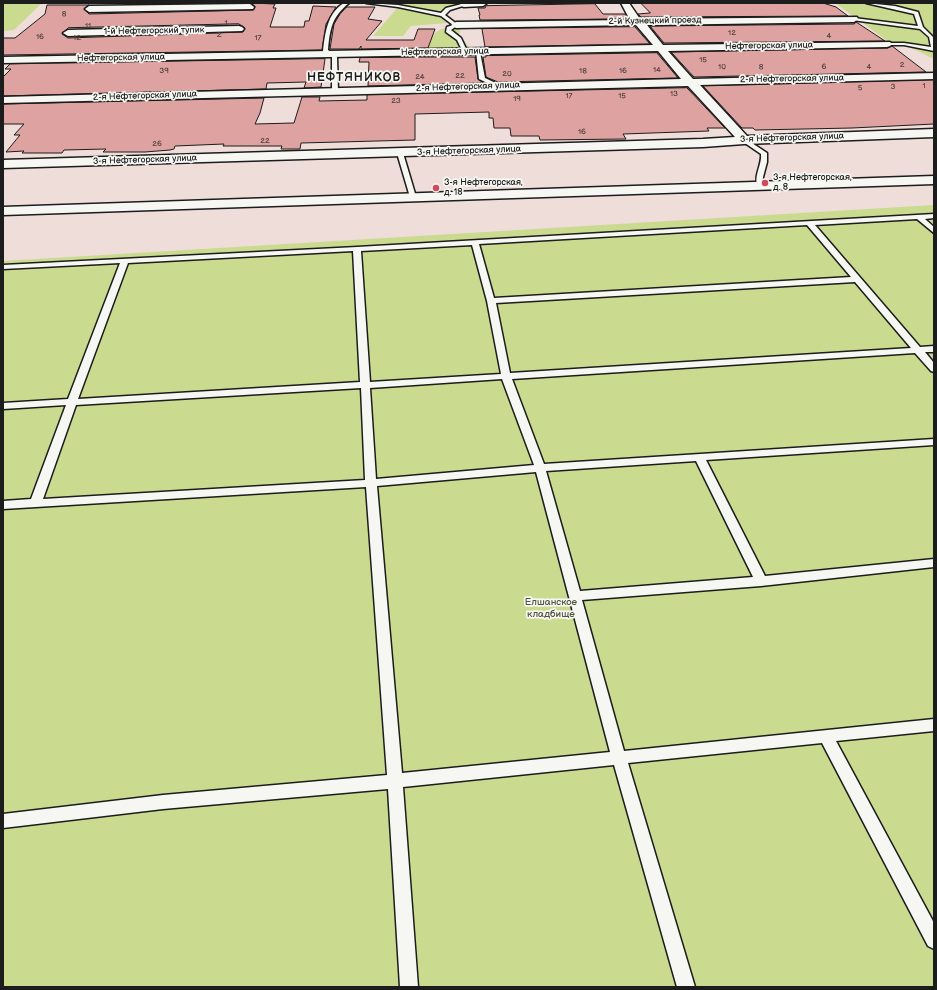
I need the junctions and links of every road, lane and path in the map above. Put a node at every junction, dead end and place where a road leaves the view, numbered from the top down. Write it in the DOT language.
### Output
graph roads {
  1 [pos="347,3"];
  2 [pos="368,3"];
  3 [pos="483,3"];
  4 [pos="625,3"];
  5 [pos="868,3"];
  6 [pos="464,4"];
  7 [pos="252,5"];
  8 [pos="88,8"];
  9 [pos="442,15"];
  10 [pos="854,19"];
  11 [pos="639,22"];
  12 [pos="243,23"];
  13 [pos="456,25"];
  14 [pos="921,28"];
  15 [pos="59,39"];
  16 [pos="887,44"];
  17 [pos="660,48"];
  18 [pos="234,49"];
  19 [pos="48,50"];
  20 [pos="933,50"];
  21 [pos="465,51"];
  22 [pos="478,52"];
  23 [pos="331,54"];
  24 [pos="36,59"];
  25 [pos="3,60"];
  26 [pos="934,76"];
  27 [pos="689,81"];
  28 [pos="500,87"];
  29 [pos="335,91"];
  30 [pos="3,100"];
  31 [pos="934,133"];
  32 [pos="744,140"];
  33 [pos="400,153"];
  34 [pos="3,164"];
  35 [pos="934,180"];
  36 [pos="760,186"];
  37 [pos="413,197"];
  38 [pos="3,211"];
  39 [pos="934,216"];
  40 [pos="919,217"];
  41 [pos="810,223"];
  42 [pos="934,231"];
  43 [pos="475,242"];
  44 [pos="357,249"];
  45 [pos="125,260"];
  46 [pos="3,267"];
  47 [pos="858,278"];
  48 [pos="491,301"];
  49 [pos="934,349"];
  50 [pos="917,350"];
  51 [pos="934,368"];
  52 [pos="506,376"];
  53 [pos="365,385"];
  54 [pos="72,402"];
  55 [pos="3,406"];
  56 [pos="934,442"];
  57 [pos="699,457"];
  58 [pos="540,468"];
  59 [pos="371,483"];
  60 [pos="36,502"];
  61 [pos="3,505"];
  62 [pos="934,563"];
  63 [pos="761,581"];
  64 [pos="574,596"];
  65 [pos="934,725"];
  66 [pos="826,736"];
  67 [pos="619,757"];
  68 [pos="395,781"];
  69 [pos="3,821"];
  70 [pos="934,940"];
  71 [pos="409,987"];
  72 [pos="686,987"];
  1 -- 23 [label="lane"];
  2 -- 9 [label="lane"];
  3 -- 6 [label="street"];
  4 -- 11 [label="street"];
  5 -- 14 [label="lane"];
  6 -- 9 [label="lane"];
  7 -- 8 [label="street"];
  7 -- 12 [label="street"];
  9 -- 13 [label="lane"];
  10 -- 11 [label="street, 2-й Кузнецкий проезд"];
  10 -- 14 [label="lane"];
  11 -- 13 [label="street, 2-й Кузнецкий проезд"];
  11 -- 17 [label="street"];
  12 -- 15 [label="street, 1-й Нефтегорский тупик"];
  12 -- 18 [label="street"];
  13 -- 21 [label="lane"];
  14 -- 20 [label="lane"];
  16 -- 17 [label="street, Нефтегорская улица"];
  16 -- 20 [label="lane"];
  17 -- 22 [label="street, Нефтегорская улица"];
  17 -- 27 [label="street"];
  18 -- 23 [label="street, Нефтегорская улица"];
  18 -- 24 [label="street, Нефтегорская улица"];
  19 -- 24 [label="street"];
  21 -- 22 [label="street, Нефтегорская улица"];
  21 -- 23 [label="street, Нефтегорская улица"];
  22 -- 28 [label="lane"];
  23 -- 29 [label="lane"];
  24 -- 25 [label="street, Нефтегорская улица"];
  26 -- 27 [label="street, 2-я Нефтегорская улица"];
  27 -- 28 [label="street, 2-я Нефтегорская улица"];
  27 -- 32 [label="street"];
  28 -- 29 [label="street, 2-я Нефтегорская улица"];
  29 -- 30 [label="street, 2-я Нефтегорская улица"];
  31 -- 32 [label="street, 3-я Нефтегорская улица"];
  32 -- 33 [label="street, 3-я Нефтегорская улица"];
  32 -- 36 [label="lane"];
  33 -- 34 [label="street, 3-я Нефтегорская улица"];
  33 -- 37 [label="lane"];
  35 -- 36 [label="street"];
  36 -- 37 [label="street"];
  37 -- 38 [label="street"];
  39 -- 40 [label="lane"];
  40 -- 41 [label="lane"];
  40 -- 42 [label="lane"];
  41 -- 43 [label="lane"];
  41 -- 47 [label="lane"];
  43 -- 44 [label="lane"];
  43 -- 48 [label="lane"];
  44 -- 45 [label="lane"];
  44 -- 53 [label="lane"];
  45 -- 46 [label="lane"];
  45 -- 54 [label="lane"];
  47 -- 48 [label="lane"];
  47 -- 50 [label="lane"];
  48 -- 52 [label="lane"];
  49 -- 50 [label="lane"];
  50 -- 51 [label="lane"];
  50 -- 52 [label="lane"];
  52 -- 53 [label="lane"];
  52 -- 58 [label="lane"];
  53 -- 54 [label="lane"];
  53 -- 59 [label="lane"];
  54 -- 55 [label="lane"];
  54 -- 60 [label="lane"];
  56 -- 57 [label="lane"];
  57 -- 58 [label="lane"];
  57 -- 63 [label="lane"];
  58 -- 59 [label="lane"];
  58 -- 64 [label="lane"];
  59 -- 60 [label="lane"];
  59 -- 68 [label="lane"];
  60 -- 61 [label="lane"];
  62 -- 63 [label="lane"];
  63 -- 64 [label="lane"];
  64 -- 67 [label="lane"];
  65 -- 66 [label="lane"];
  66 -- 67 [label="lane"];
  66 -- 70 [label="lane"];
  67 -- 68 [label="lane"];
  67 -- 72 [label="lane"];
  68 -- 69 [label="lane"];
  68 -- 71 [label="lane"];
}
